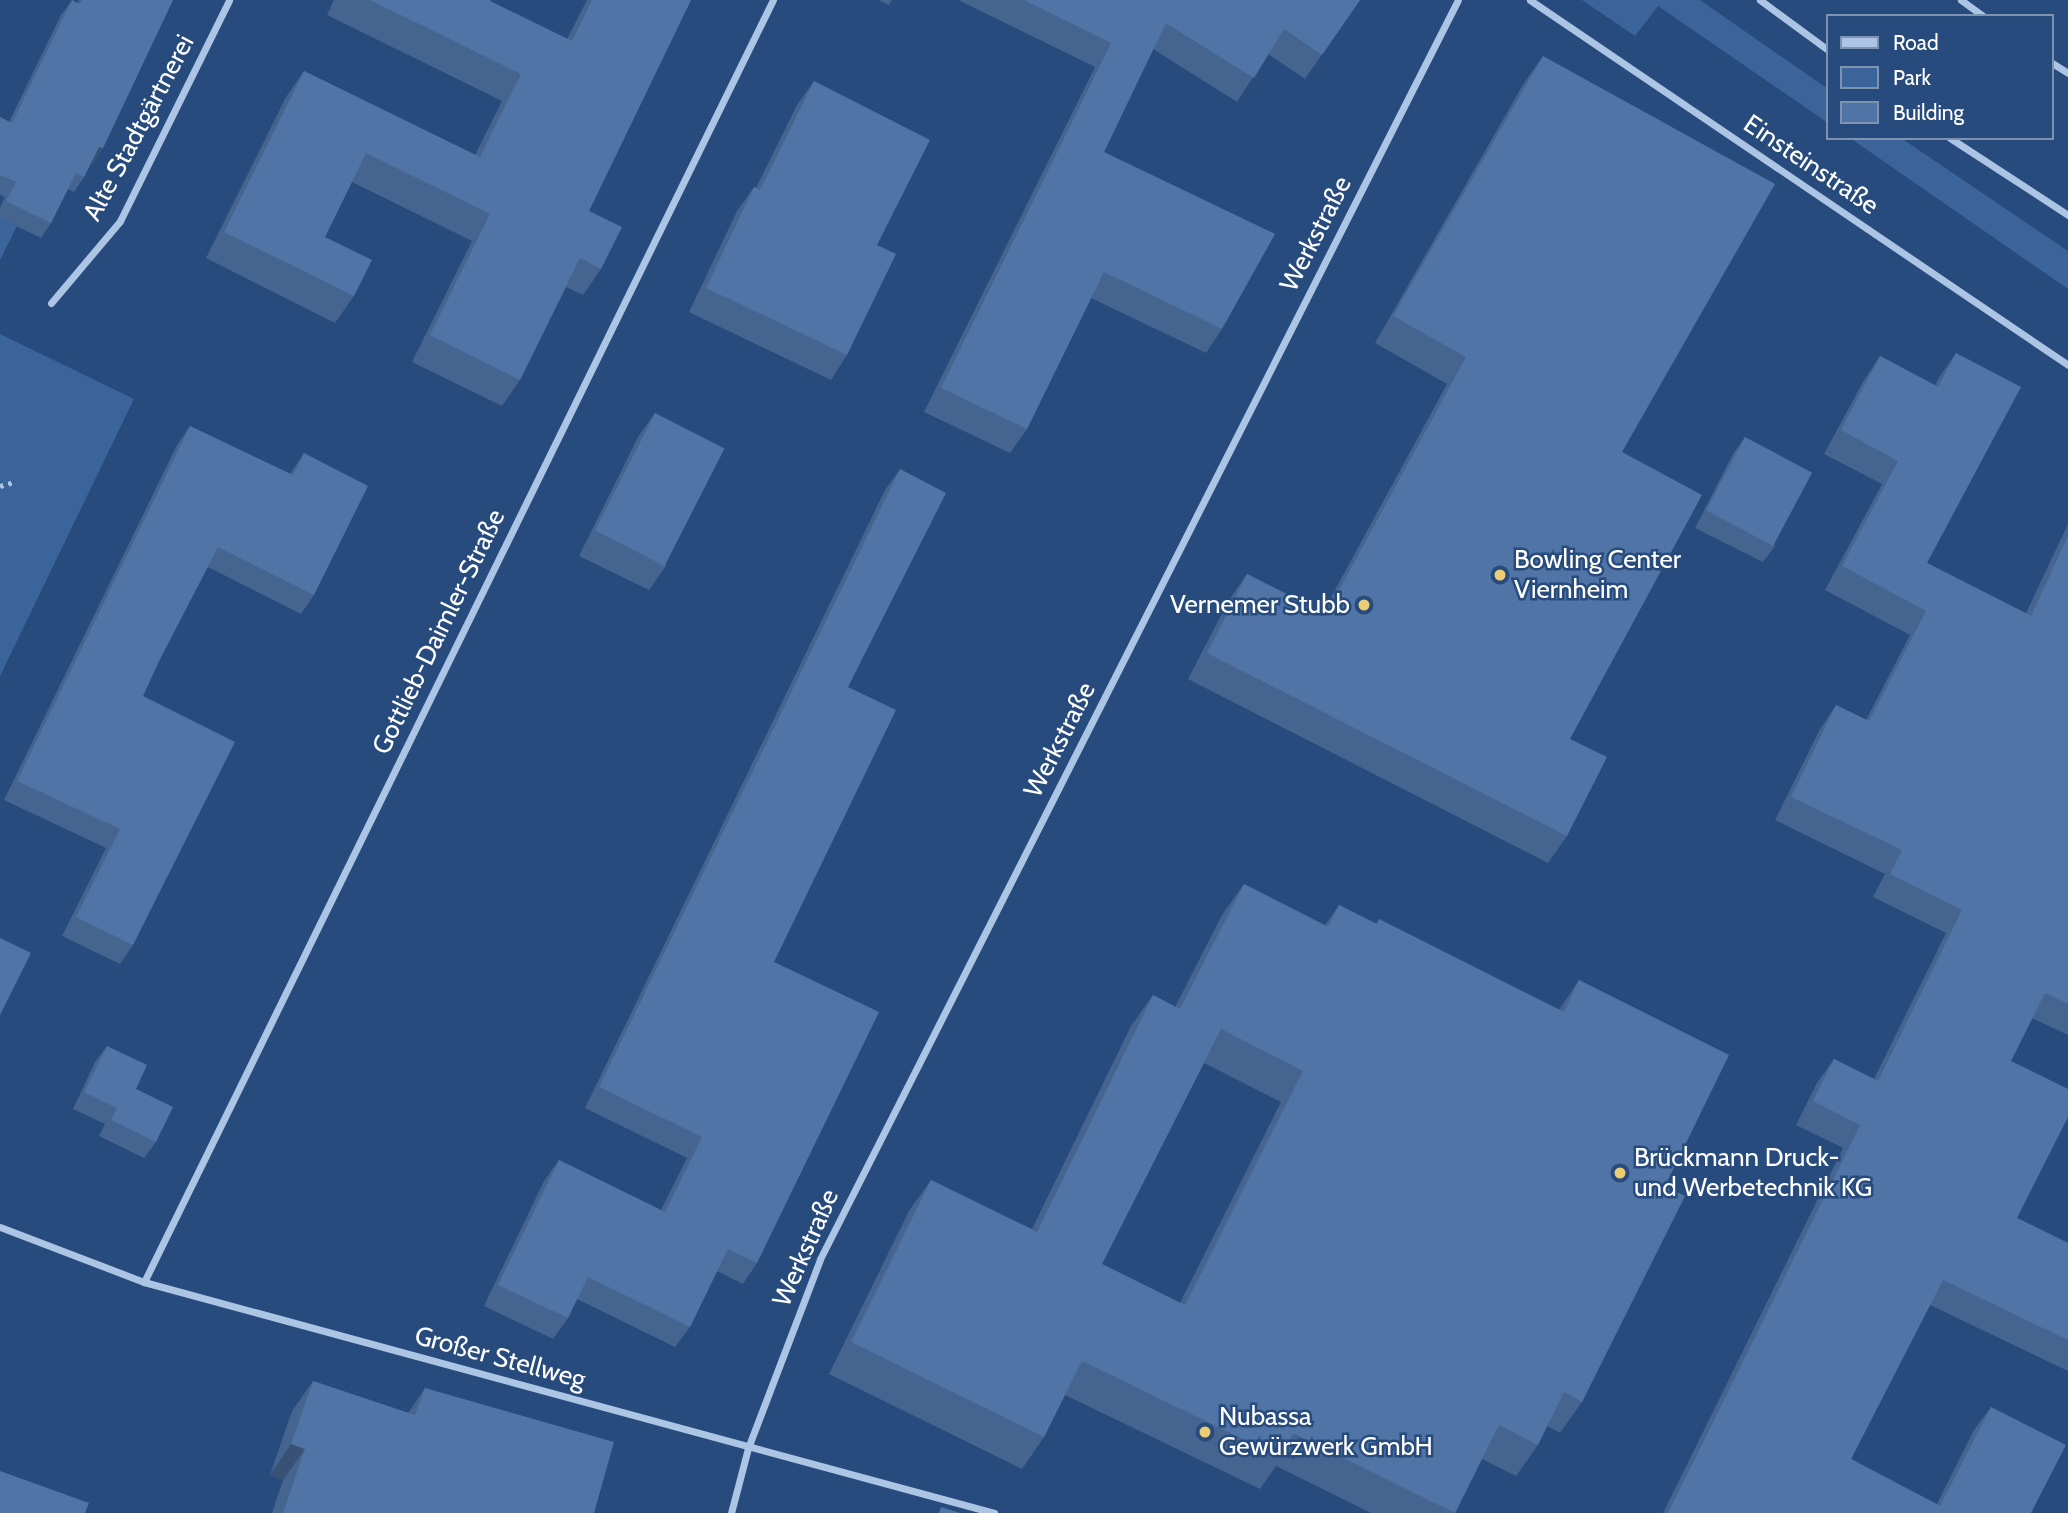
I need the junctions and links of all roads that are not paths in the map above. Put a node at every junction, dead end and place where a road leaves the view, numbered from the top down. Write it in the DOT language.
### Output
graph roads {
  1 [pos="229,0"];
  2 [pos="773,0"];
  3 [pos="1458,0"];
  4 [pos="1530,0"];
  5 [pos="1760,0"];
  6 [pos="1961,0"];
  7 [pos="1980,14"];
  8 [pos="1826,49"];
  9 [pos="1953,140"];
  10 [pos="2068,215"];
  11 [pos="51,303"];
  12 [pos="2068,365"];
  13 [pos="0,1227"];
  14 [pos="144,1282"];
  15 [pos="748,1448"];
  16 [pos="731,1513"];
  17 [pos="995,1513"];
  1 -- 11 [label="street, Alte Stadtgärtnerei"];
  2 -- 14 [label="street, Gottlieb-Daimler-Straße"];
  3 -- 15 [label="street, Werkstraße"];
  4 -- 12 [label="street, Einsteinstraße"];
  5 -- 8 [label="street"];
  6 -- 7 [label="street"];
  9 -- 10 [label="street"];
  13 -- 14 [label="street, Großer Stellweg"];
  14 -- 15 [label="street, Großer Stellweg"];
  15 -- 16 [label="street, Werkstraße"];
  15 -- 17 [label="street, Großer Stellweg"];
}
